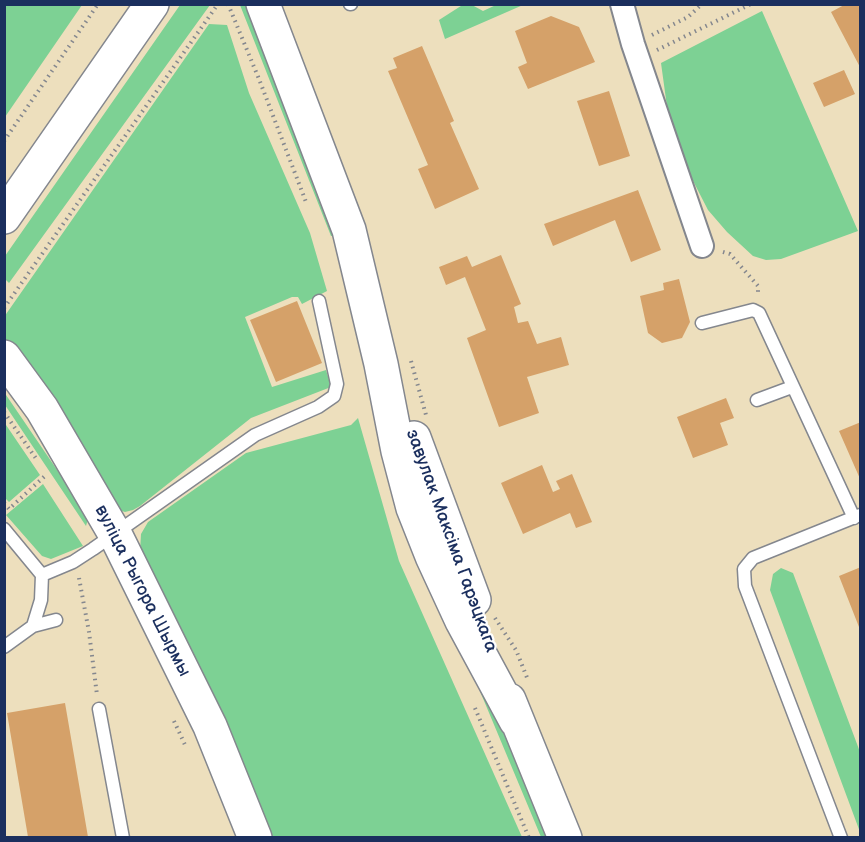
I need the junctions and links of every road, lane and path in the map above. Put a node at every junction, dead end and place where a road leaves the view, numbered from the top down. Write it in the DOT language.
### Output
graph roads {
  1 [pos="98,4"];
  2 [pos="152,4"];
  3 [pos="218,4"];
  4 [pos="262,4"];
  5 [pos="622,4"];
  6 [pos="702,4"];
  7 [pos="751,4"];
  8 [pos="635,52"];
  9 [pos="4,141"];
  10 [pos="12,201"];
  11 [pos="702,246"];
  12 [pos="758,286"];
  13 [pos="319,301"];
  14 [pos="4,308"];
  15 [pos="702,323"];
  16 [pos="4,357"];
  17 [pos="792,387"];
  18 [pos="757,400"];
  19 [pos="4,412"];
  20 [pos="47,474"];
  21 [pos="52,483"];
  22 [pos="4,503"];
  23 [pos="857,516"];
  24 [pos="4,529"];
  25 [pos="104,542"];
  26 [pos="42,575"];
  27 [pos="56,620"];
  28 [pos="33,626"];
  29 [pos="4,647"];
  30 [pos="99,709"];
  31 [pos="170,712"];
  32 [pos="190,754"];
  33 [pos="123,837"];
  34 [pos="255,837"];
  35 [pos="565,837"];
  36 [pos="841,837"];
  1 -- 9 [label="path"];
  2 -- 10 [label="street"];
  3 -- 14 [label="path"];
  4 -- 35 [label="street, завулак Максіма Гарэцкага"];
  5 -- 8 [label="street"];
  6 -- 8 [label="path"];
  7 -- 8 [label="path"];
  8 -- 11 [label="street"];
  11 -- 12 [label="path"];
  13 -- 25 [label="lane"];
  15 -- 17 [label="lane"];
  16 -- 25 [label="street, вуліца Рыгора Шырмы"];
  17 -- 18 [label="lane"];
  17 -- 23 [label="lane"];
  19 -- 20 [label="path"];
  20 -- 21 [label="path"];
  20 -- 22 [label="path"];
  23 -- 36 [label="lane"];
  24 -- 26 [label="lane"];
  25 -- 26 [label="lane"];
  25 -- 30 [label="path"];
  25 -- 34 [label="street, вуліца Рыгора Шырмы"];
  26 -- 28 [label="lane"];
  27 -- 28 [label="lane"];
  28 -- 29 [label="lane"];
  30 -- 33 [label="lane"];
  31 -- 32 [label="path"];
}
